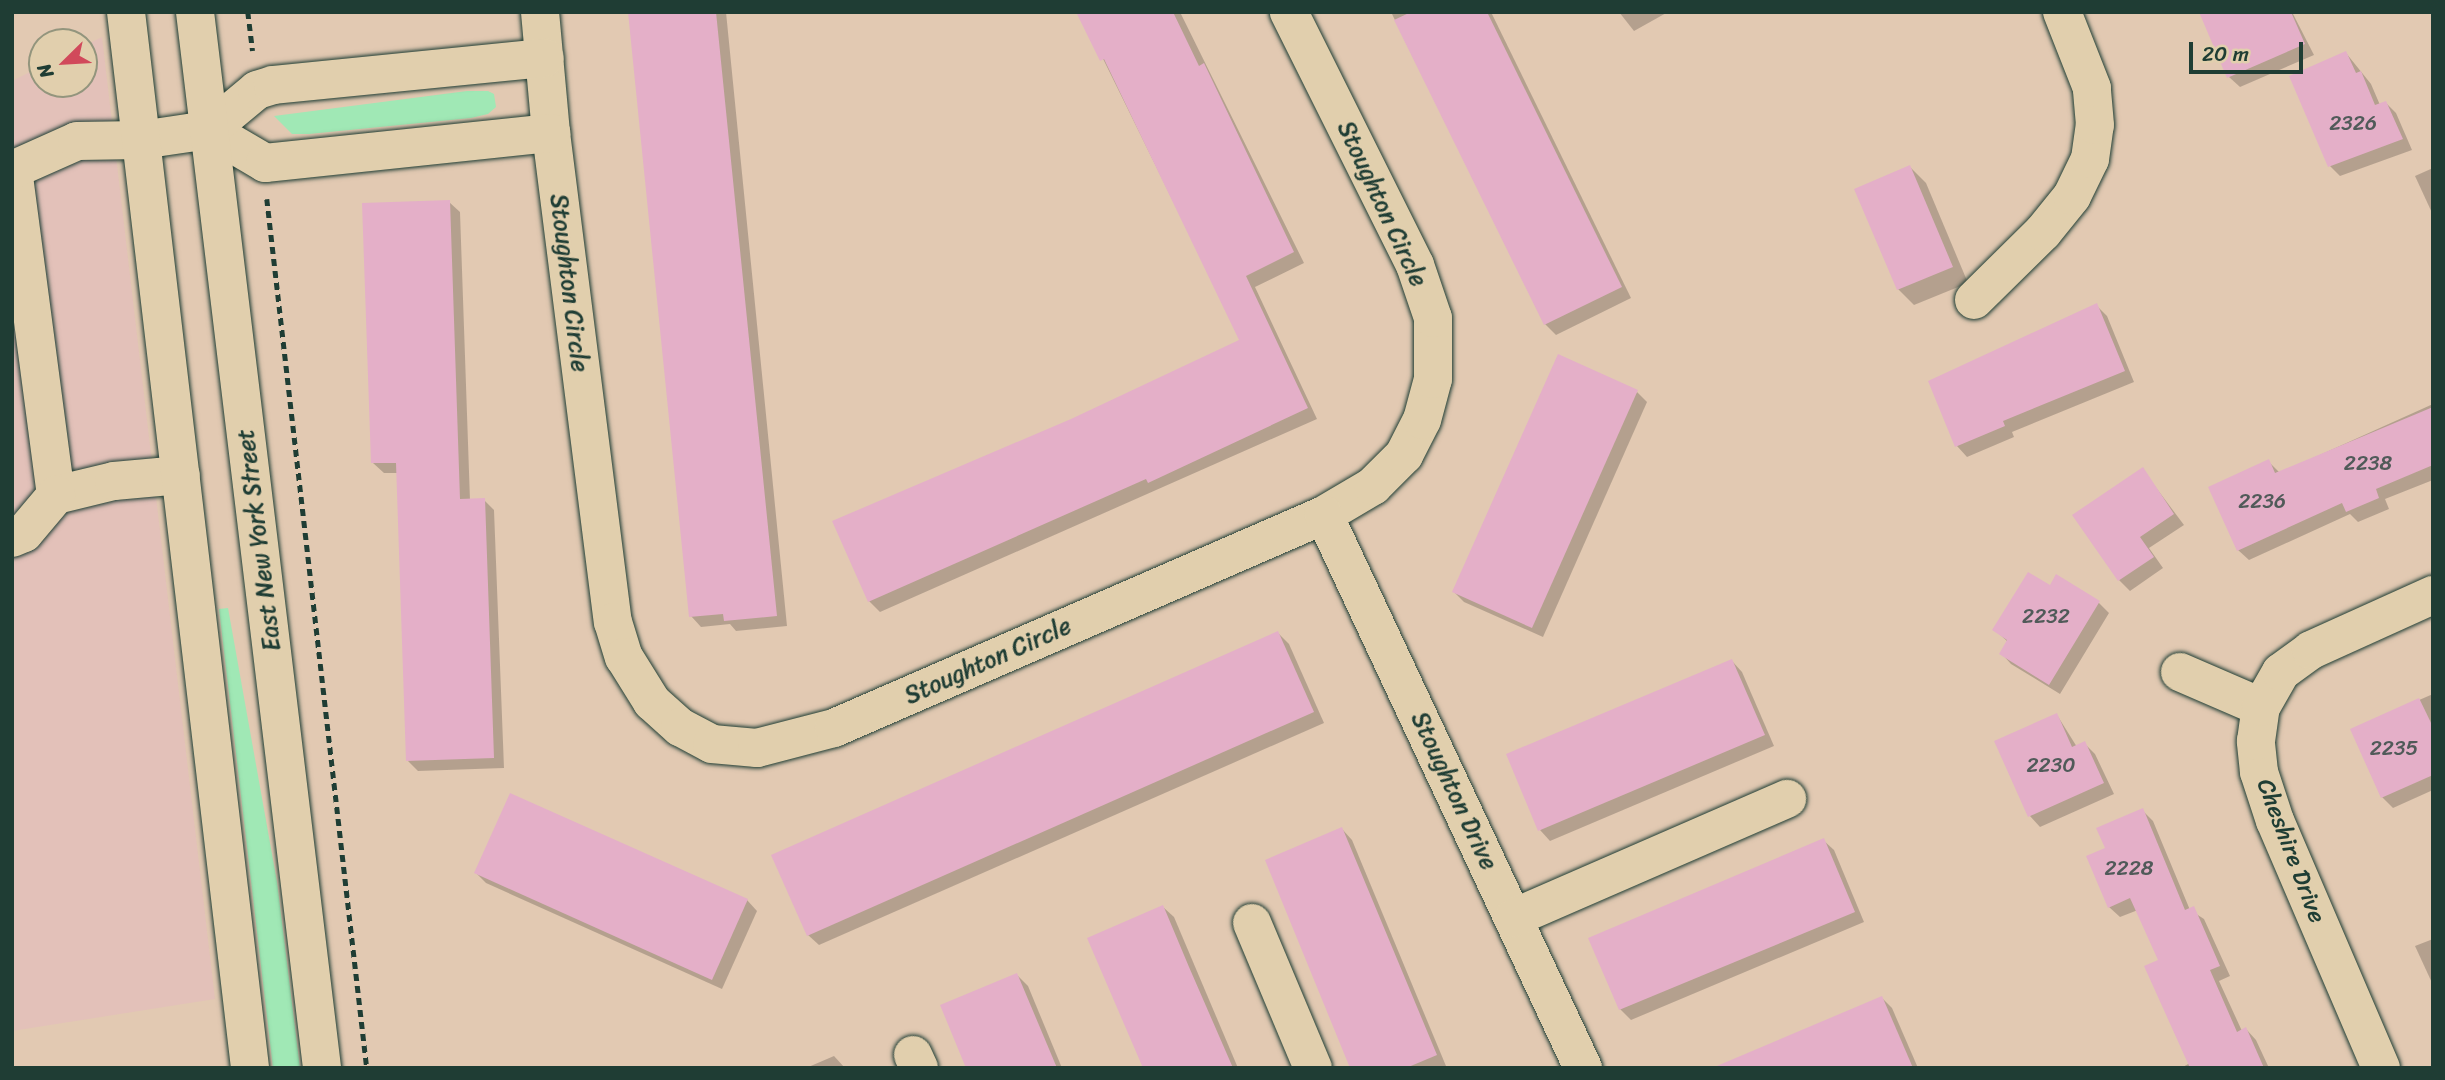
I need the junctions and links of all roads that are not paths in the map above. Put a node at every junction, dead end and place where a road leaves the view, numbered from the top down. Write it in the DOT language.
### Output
graph roads {
  1 [pos="126,12"];
  2 [pos="195,12"];
  3 [pos="540,12"];
  4 [pos="1289,12"];
  5 [pos="2062,12"];
  6 [pos="545,58"];
  7 [pos="209,131"];
  8 [pos="551,133"];
  9 [pos="141,140"];
  10 [pos="13,170"];
  11 [pos="1975,300"];
  12 [pos="181,475"];
  13 [pos="56,495"];
  14 [pos="1324,514"];
  15 [pos="12,538"];
  16 [pos="2433,595"];
  17 [pos="2180,672"];
  18 [pos="2261,708"];
  19 [pos="1787,799"];
  20 [pos="1513,918"];
  21 [pos="1252,923"];
  22 [pos="250,1068"];
  23 [pos="322,1068"];
  24 [pos="1313,1068"];
  25 [pos="1583,1068"];
  26 [pos="2381,1068"];
  1 -- 9 [label="street"];
  2 -- 7 [label="street, East New York Street"];
  3 -- 6 [label="street, Stoughton Circle"];
  4 -- 14 [label="street, Stoughton Circle"];
  5 -- 11 [label="street"];
  6 -- 7 [label="street"];
  6 -- 8 [label="street, Stoughton Circle"];
  7 -- 8 [label="street"];
  7 -- 9 [label="street"];
  7 -- 23 [label="street, East New York Street"];
  8 -- 14 [label="street, Stoughton Circle"];
  9 -- 10 [label="street"];
  9 -- 12 [label="street"];
  10 -- 13 [label="street"];
  12 -- 13 [label="street"];
  12 -- 22 [label="street"];
  13 -- 15 [label="street"];
  14 -- 20 [label="street, Stoughton Drive"];
  16 -- 18 [label="street, Cheshire Drive"];
  17 -- 18 [label="street"];
  18 -- 26 [label="street, Cheshire Drive"];
  19 -- 20 [label="street"];
  20 -- 25 [label="street, Stoughton Drive"];
  21 -- 24 [label="street"];
}
